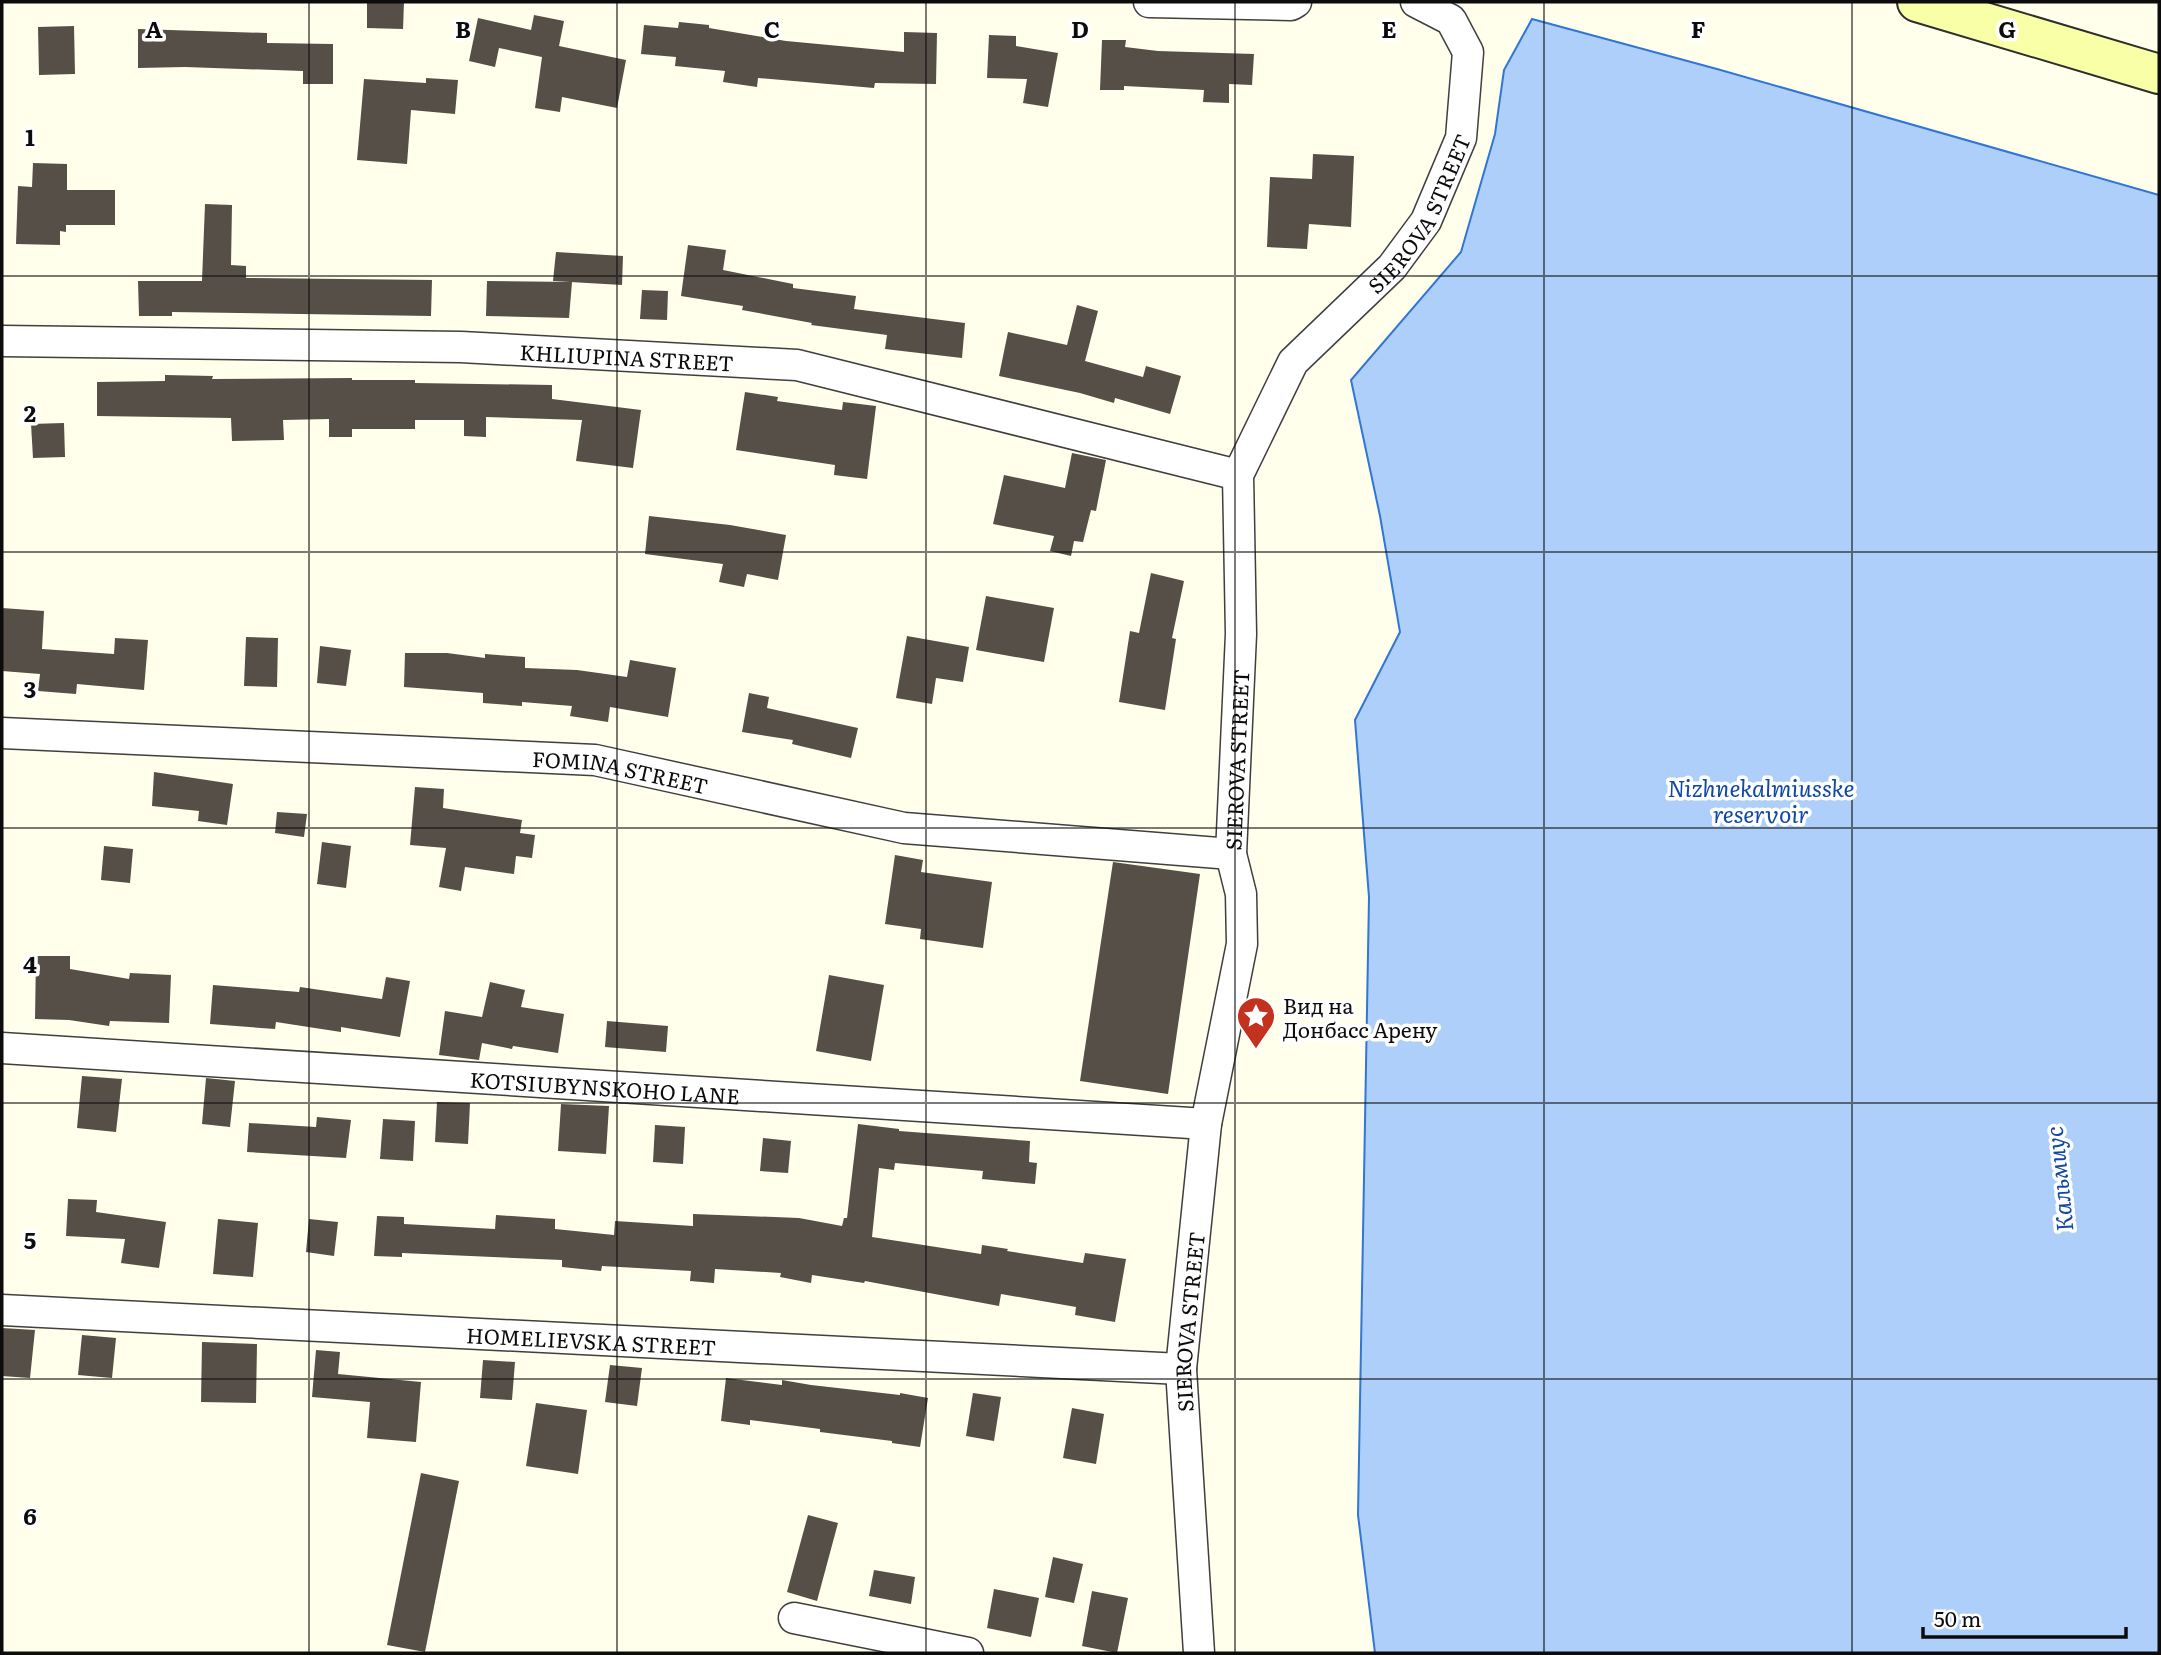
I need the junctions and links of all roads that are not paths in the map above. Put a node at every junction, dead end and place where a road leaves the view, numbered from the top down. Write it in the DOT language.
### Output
graph roads {
  1 [pos="1149,2"];
  2 [pos="1296,2"];
  3 [pos="1416,2"];
  4 [pos="1917,2"];
  5 [pos="2159,74"];
  6 [pos="2,341"];
  7 [pos="1238,475"];
  8 [pos="2,733"];
  9 [pos="1231,854"];
  10 [pos="2,1048"];
  11 [pos="1206,1124"];
  12 [pos="2,1310"];
  13 [pos="1181,1369"];
  14 [pos="794,1618"];
  15 [pos="968,1653"];
  16 [pos="1199,1653"];
  1 -- 2 [label="street"];
  3 -- 7 [label="street, SIEROVA STREET"];
  4 -- 5 [label="main road"];
  6 -- 7 [label="street, KHLIUPINA STREET"];
  7 -- 9 [label="street, SIEROVA STREET"];
  8 -- 9 [label="street, FOMINA STREET"];
  9 -- 11 [label="street, SIEROVA STREET"];
  10 -- 11 [label="street, KOTSIUBYNSKOHO LANE"];
  11 -- 13 [label="street, SIEROVA STREET"];
  12 -- 13 [label="street, HOMELIEVSKA STREET"];
  13 -- 16 [label="street, SIEROVA STREET"];
  14 -- 15 [label="street"];
}
